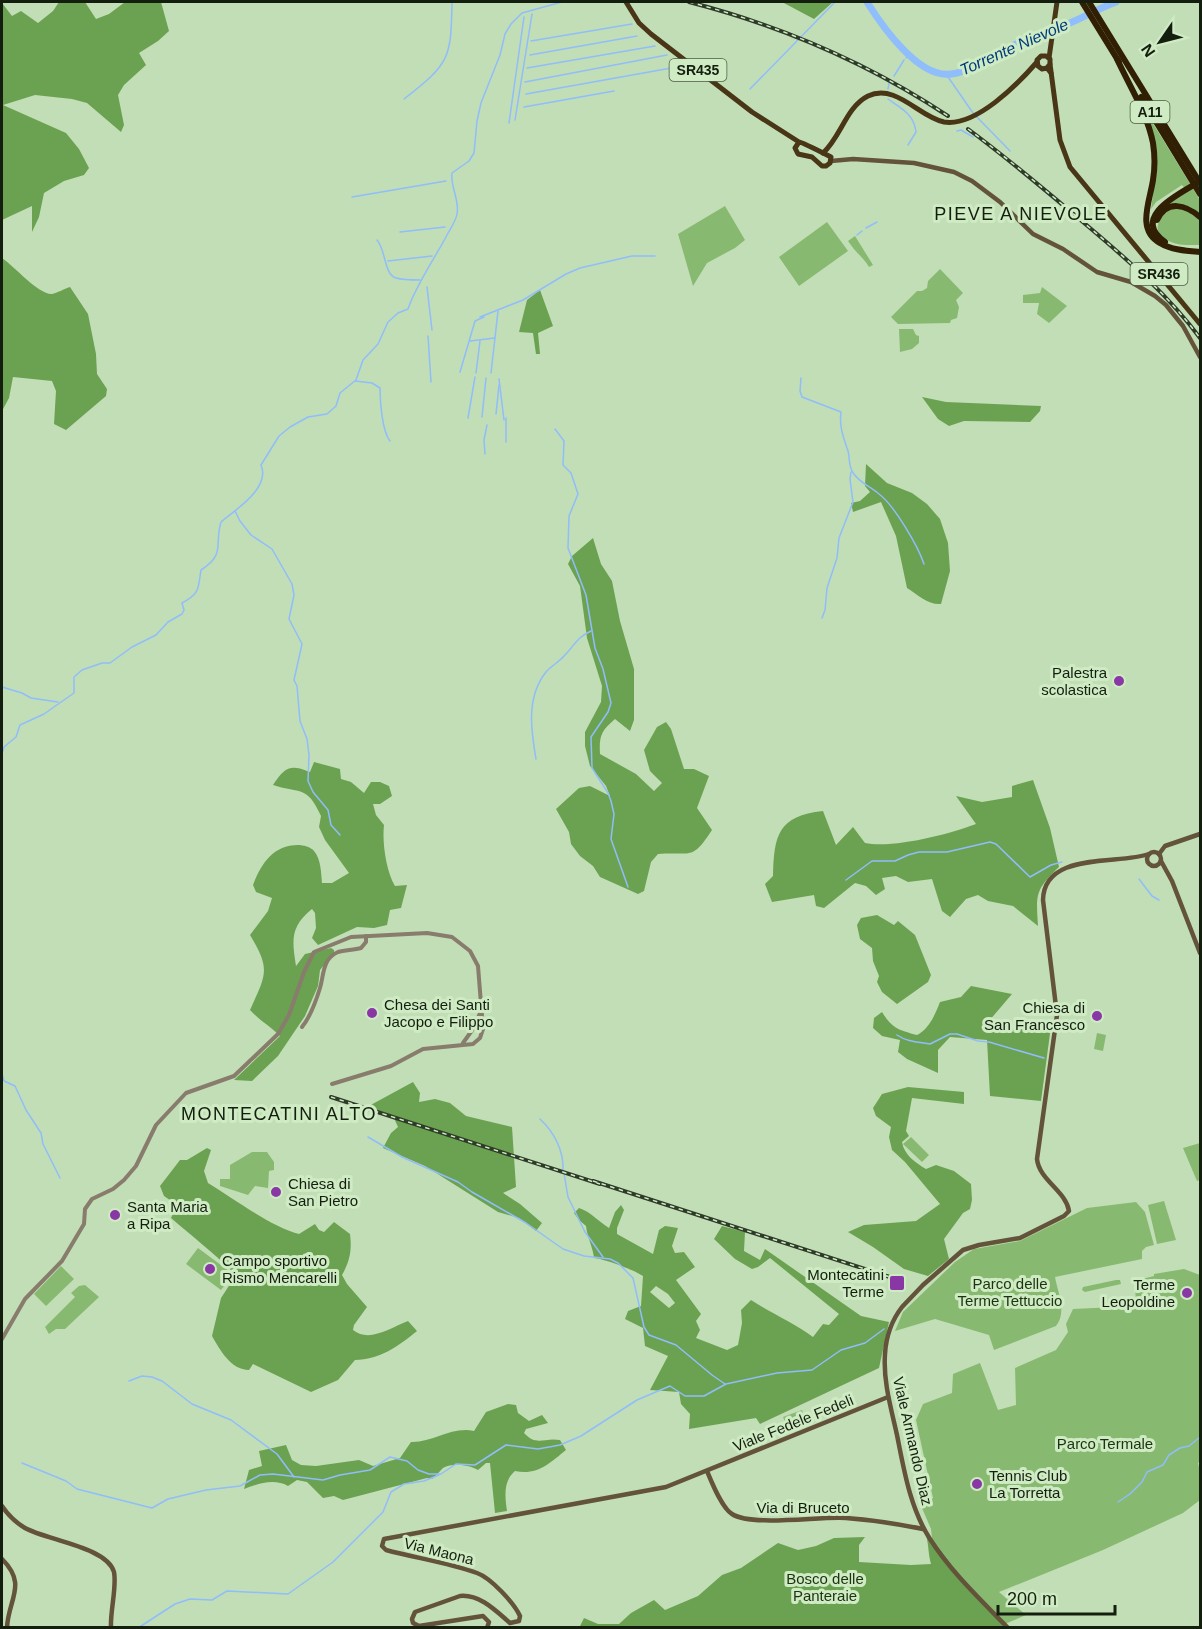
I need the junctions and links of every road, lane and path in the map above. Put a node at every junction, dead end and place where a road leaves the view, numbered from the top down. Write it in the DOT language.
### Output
graph roads {
  1 [pos="626,2"];
  2 [pos="1057,2"];
  3 [pos="1086,3"];
  4 [pos="1103,30"];
  5 [pos="1117,59"];
  6 [pos="1046,63"];
  7 [pos="1029,72"];
  8 [pos="834,142"];
  9 [pos="797,144"];
  10 [pos="823,153"];
  11 [pos="831,158"];
  12 [pos="1200,179"];
  13 [pos="1200,194"];
  14 [pos="1200,217"];
  15 [pos="1152,229"];
  16 [pos="1199,252"];
  17 [pos="1200,324"];
  18 [pos="1199,355"];
  19 [pos="1200,834"];
  20 [pos="1149,854"];
  21 [pos="1159,854"];
  22 [pos="1136,856"];
  23 [pos="1161,861"];
  24 [pos="1148,863"];
  25 [pos="1154,866"];
  26 [pos="1172,881"];
  27 [pos="366,936"];
  28 [pos="1200,953"];
  29 [pos="482,1008"];
  30 [pos="302,1027"];
  31 [pos="463,1044"];
  32 [pos="332,1084"];
  33 [pos="2,1339"];
  34 [pos="888,1397"];
  35 [pos="706,1471"];
  36 [pos="2,1506"];
  37 [pos="920,1522"];
  38 [pos="900,1524"];
  39 [pos="924,1529"];
  40 [pos="2,1559"];
  41 [pos="7,1628"];
  42 [pos="111,1628"];
  43 [pos="488,1628"];
  44 [pos="1008,1628"];
  1 -- 9 [label="main road, SR435"];
  2 -- 6 [label="main road, SR436"];
  3 -- 4 [label="highway, A11"];
  4 -- 5 [label="highway, A11"];
  4 -- 12 [label="highway, A11"];
  5 -- 13 [label="highway, A11"];
  5 -- 15 [label="highway"];
  6 -- 7 [label="main road"];
  6 -- 7 [label="main road"];
  6 -- 17 [label="main road, SR436"];
  7 -- 8 [label="main road"];
  8 -- 10 [label="main road"];
  8 -- 11 [label="main road"];
  9 -- 10 [label="main road, SR435"];
  9 -- 11 [label="main road, SR435"];
  10 -- 11 [label="main road, SR435"];
  11 -- 18 [label="main road, SR435"];
  12 -- 15 [label="highway"];
  14 -- 15 [label="highway"];
  15 -- 16 [label="highway"];
  19 -- 21 [label="main road"];
  20 -- 21 [label="main road"];
  20 -- 22 [label="main road"];
  20 -- 24 [label="main road"];
  21 -- 23 [label="main road"];
  22 -- 24 [label="main road"];
  22 -- 34 [label="main road, Viale Armando Diaz"];
  23 -- 25 [label="main road"];
  23 -- 26 [label="main road"];
  24 -- 25 [label="main road"];
  25 -- 26 [label="main road"];
  26 -- 28 [label="main road"];
  27 -- 29 [label="street"];
  27 -- 30 [label="street"];
  27 -- 33 [label="street"];
  29 -- 31 [label="street"];
  29 -- 31 [label="street"];
  31 -- 32 [label="street"];
  34 -- 35 [label="main road, Viale Fedele Fedeli"];
  34 -- 37 [label="main road, Viale Armando Diaz"];
  35 -- 38 [label="main road, Via di Bruceto"];
  35 -- 43 [label="main road, Via Maona"];
  36 -- 42 [label="main road"];
  37 -- 38 [label="main road"];
  37 -- 39 [label="main road, Viale Armando Diaz"];
  38 -- 39 [label="main road, Via di Bruceto"];
  39 -- 44 [label="main road, Viale Armando Diaz"];
  40 -- 41 [label="main road"];
}
